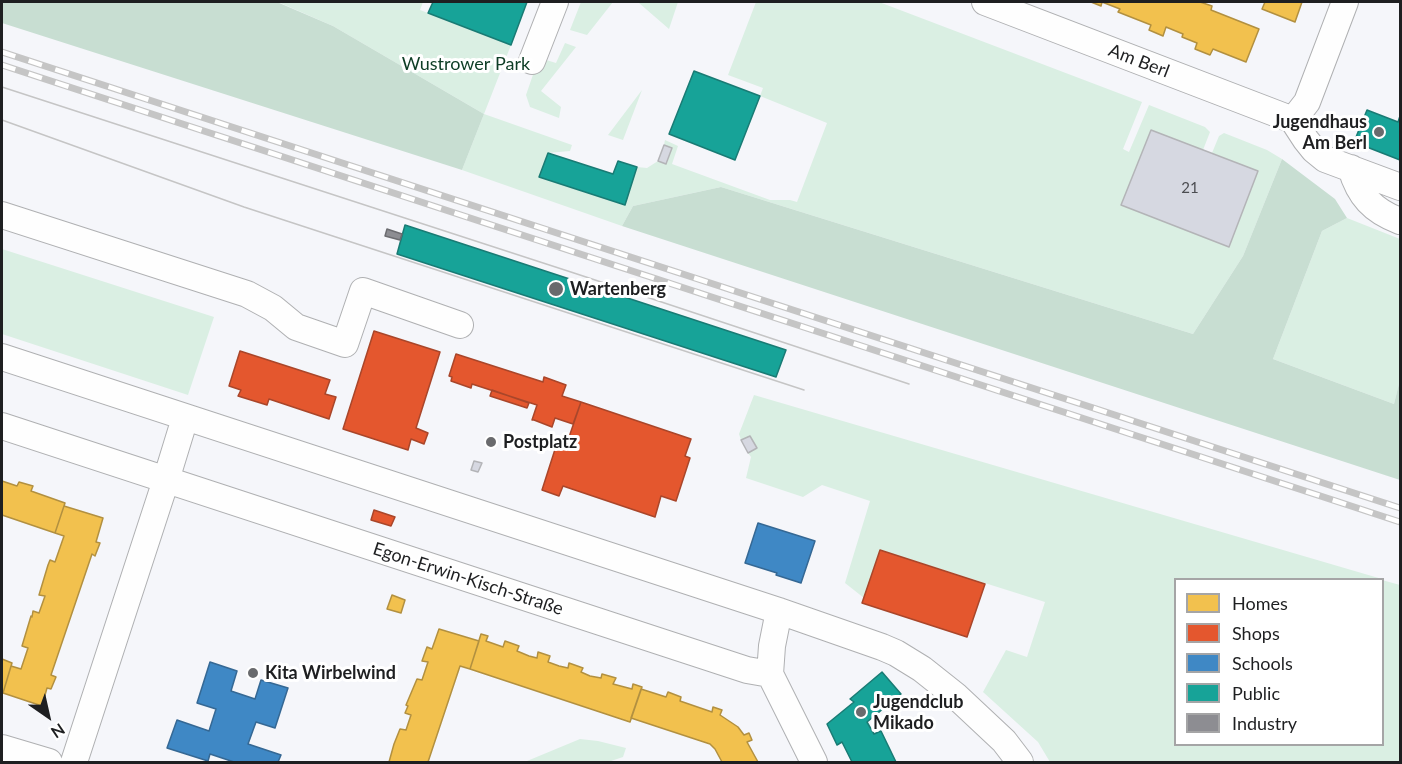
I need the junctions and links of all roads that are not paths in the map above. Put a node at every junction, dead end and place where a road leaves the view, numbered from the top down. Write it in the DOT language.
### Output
graph roads {
  1 [pos="555,2"];
  2 [pos="985,2"];
  3 [pos="1345,2"];
  4 [pos="532,61"];
  5 [pos="1293,120"];
  6 [pos="1351,168"];
  7 [pos="1401,187"];
  8 [pos="2,215"];
  9 [pos="1401,221"];
  10 [pos="460,325"];
  11 [pos="2,357"];
  12 [pos="185,418"];
  13 [pos="2,426"];
  14 [pos="166,480"];
  15 [pos="779,611"];
  16 [pos="770,674"];
  17 [pos="2,748"];
  18 [pos="49,762"];
  19 [pos="74,762"];
  20 [pos="814,762"];
  21 [pos="1020,762"];
  1 -- 4 [label="street"];
  2 -- 5 [label="street, Am Berl"];
  3 -- 5 [label="street"];
  5 -- 6 [label="street"];
  6 -- 7 [label="street"];
  6 -- 9 [label="street"];
  8 -- 10 [label="street"];
  11 -- 12 [label="street"];
  12 -- 14 [label="street"];
  12 -- 15 [label="street"];
  13 -- 14 [label="street, Egon-Erwin-Kisch-Straße"];
  14 -- 16 [label="street, Egon-Erwin-Kisch-Straße"];
  14 -- 19 [label="street"];
  15 -- 16 [label="street"];
  15 -- 21 [label="street"];
  16 -- 20 [label="street"];
  17 -- 18 [label="street"];
}
